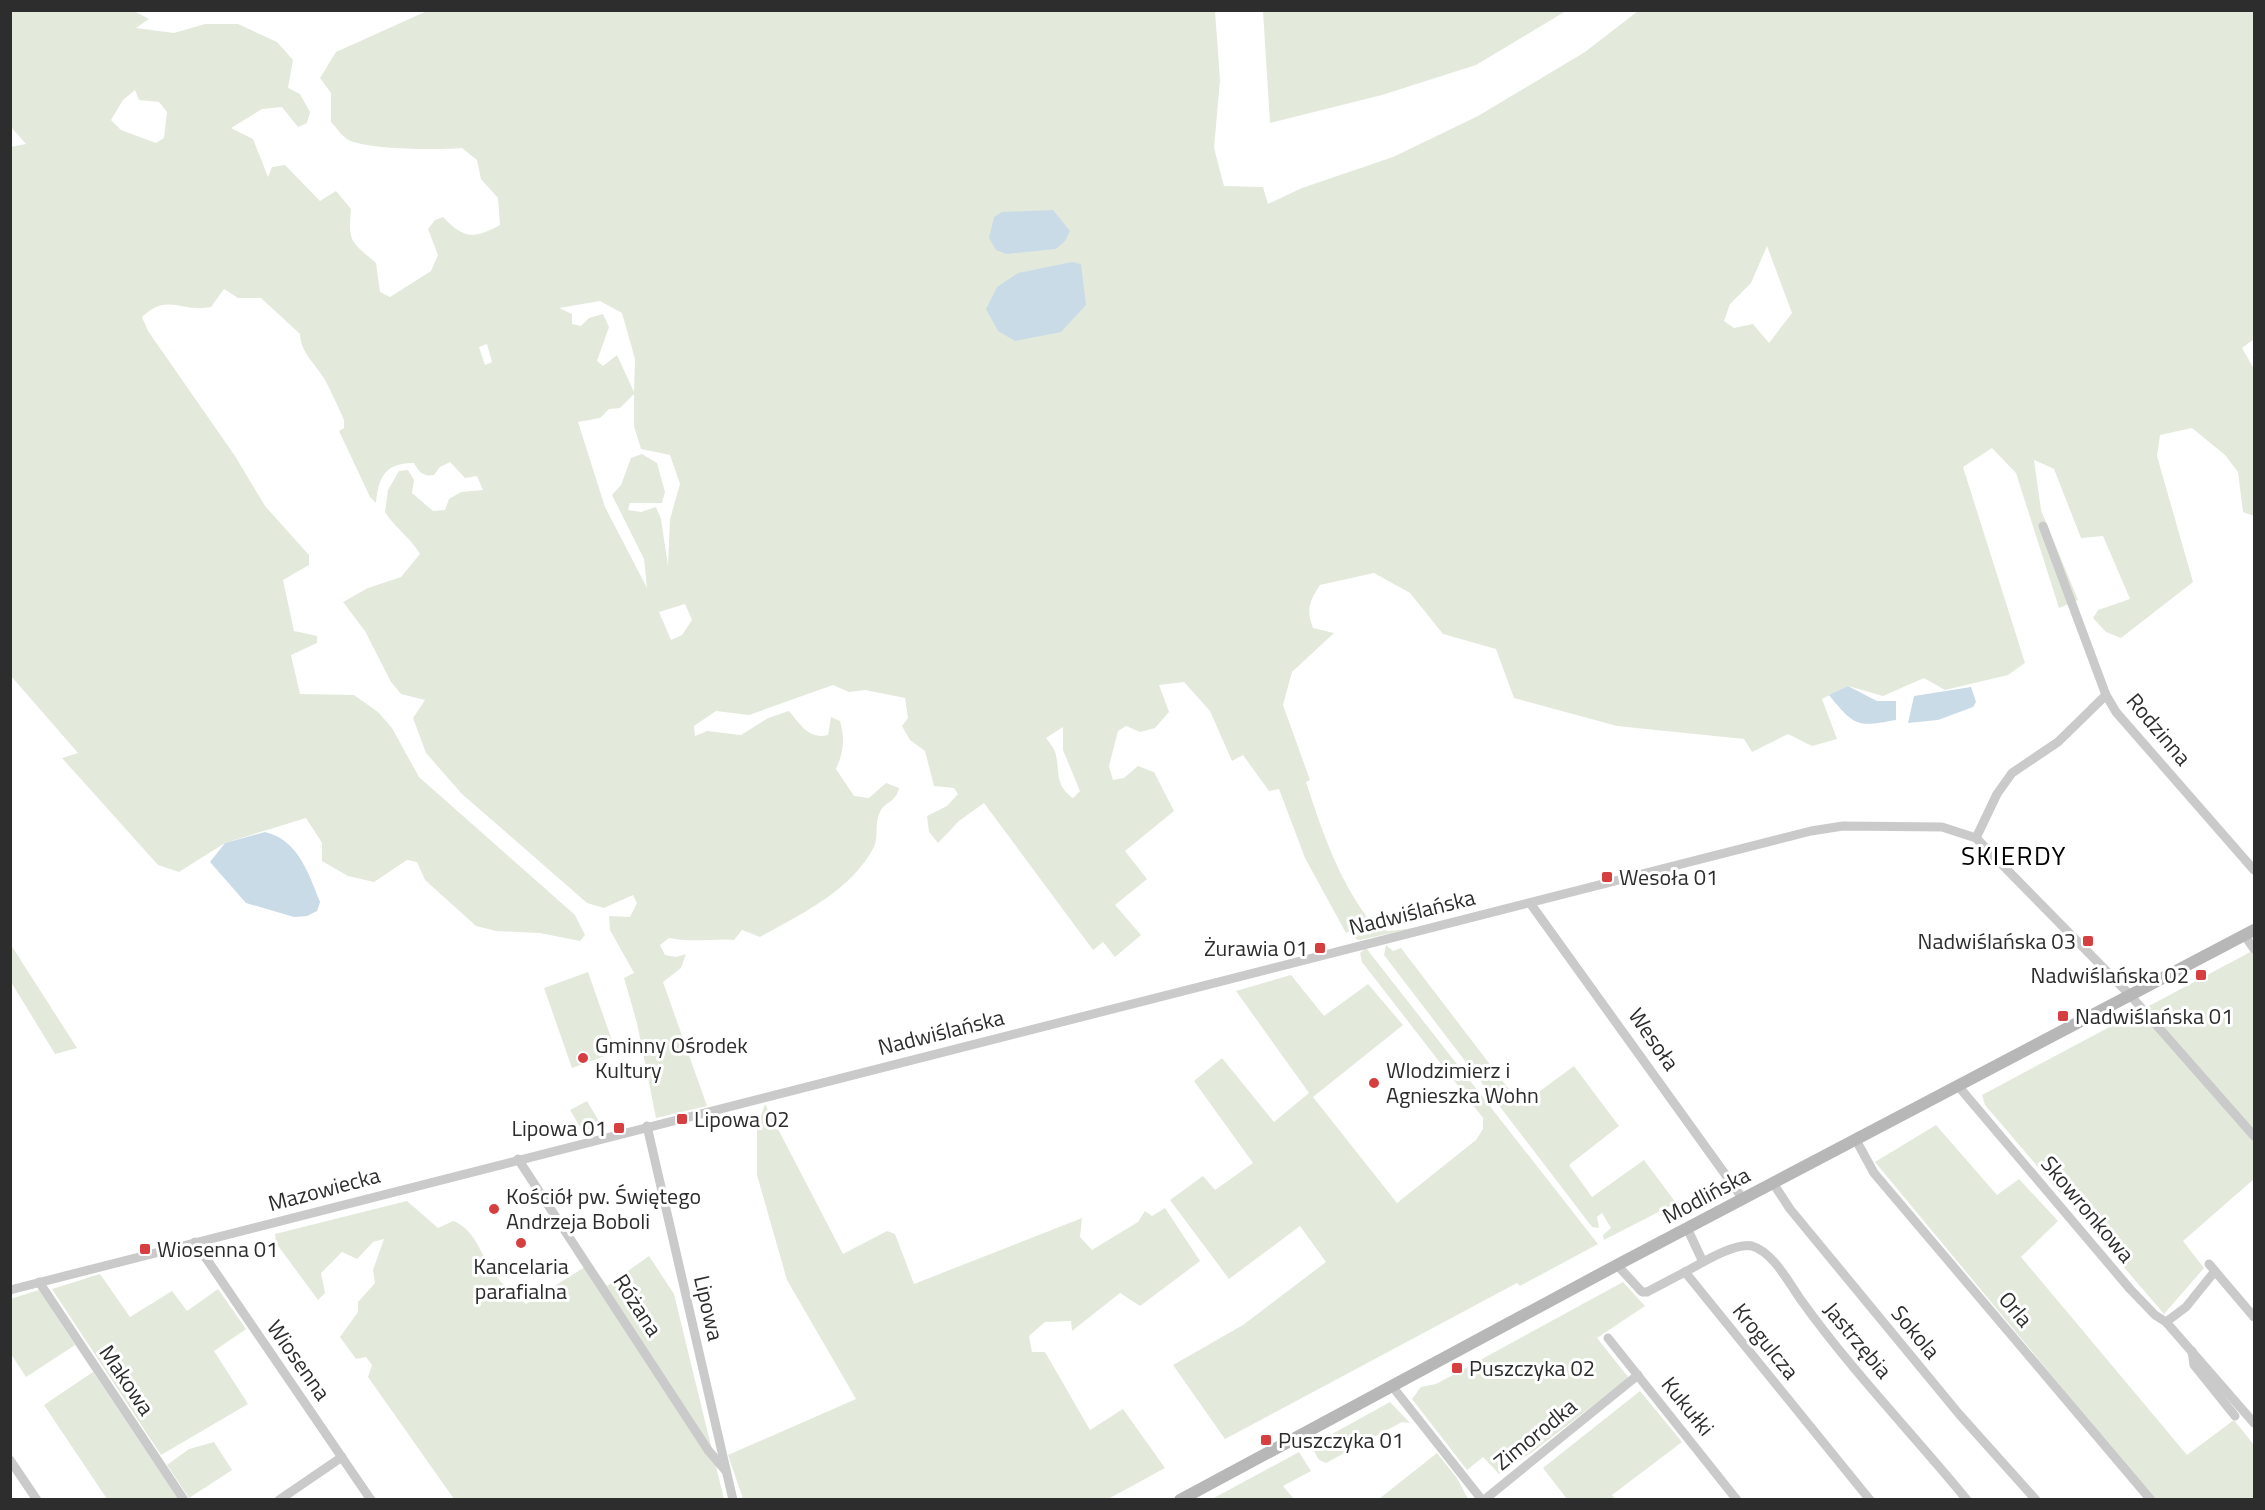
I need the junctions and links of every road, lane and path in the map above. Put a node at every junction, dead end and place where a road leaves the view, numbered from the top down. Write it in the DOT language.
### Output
graph roads {
  1 [pos="2043,526"];
  2 [pos="2106,695"];
  3 [pos="1976,838"];
  4 [pos="2254,870"];
  5 [pos="1530,903"];
  6 [pos="2250,933"];
  7 [pos="2254,949"];
  8 [pos="2130,995"];
  9 [pos="1959,1087"];
  10 [pos="647,1126"];
  11 [pos="2254,1136"];
  12 [pos="1856,1140"];
  13 [pos="518,1159"];
  14 [pos="1773,1184"];
  15 [pos="1743,1199"];
  16 [pos="1687,1228"];
  17 [pos="195,1242"];
  18 [pos="1703,1262"];
  19 [pos="1617,1265"];
  20 [pos="1685,1272"];
  21 [pos="39,1282"];
  22 [pos="10,1290"];
  23 [pos="2254,1317"];
  24 [pos="2166,1322"];
  25 [pos="1608,1338"];
  26 [pos="2192,1352"];
  27 [pos="1638,1376"];
  28 [pos="1392,1386"];
  29 [pos="2235,1416"];
  30 [pos="2254,1423"];
  31 [pos="342,1457"];
  32 [pos="10,1460"];
  33 [pos="726,1471"];
  34 [pos="1732,1498"];
  35 [pos="37,1500"];
  36 [pos="183,1500"];
  37 [pos="279,1500"];
  38 [pos="371,1500"];
  39 [pos="733,1500"];
  40 [pos="1180,1500"];
  41 [pos="1483,1500"];
  42 [pos="1870,1500"];
  43 [pos="1966,1500"];
  44 [pos="2036,1500"];
  45 [pos="2151,1500"];
  1 -- 2 [label="street, Rodzinna"];
  2 -- 3 [label="street"];
  2 -- 4 [label="street, Rodzinna"];
  3 -- 5 [label="street, Nadwiślańska"];
  3 -- 8 [label="street, Nadwiślańska"];
  5 -- 10 [label="street, Nadwiślańska"];
  5 -- 15 [label="street, Wesoła"];
  6 -- 7 [label="street"];
  6 -- 8 [label="main road, Modlińska"];
  8 -- 9 [label="main road, Modlińska"];
  8 -- 11 [label="street, Nadwiślańska"];
  9 -- 12 [label="main road, Modlińska"];
  9 -- 24 [label="street, Skowronkowa"];
  10 -- 13 [label="street, Mazowiecka"];
  10 -- 33 [label="street, Lipowa"];
  12 -- 14 [label="main road, Modlińska"];
  12 -- 45 [label="street, Orla"];
  13 -- 17 [label="street, Mazowiecka"];
  13 -- 33 [label="street, Różana"];
  14 -- 15 [label="main road, Modlińska"];
  14 -- 44 [label="street, Sokola"];
  15 -- 16 [label="main road, Modlińska"];
  16 -- 18 [label="street"];
  16 -- 19 [label="main road, Modlińska"];
  17 -- 21 [label="street, Mazowiecka"];
  17 -- 31 [label="street, Wiosenna"];
  18 -- 20 [label="street, Jastrzębia"];
  18 -- 43 [label="street, Jastrzębia"];
  19 -- 20 [label="street"];
  19 -- 28 [label="main road, Modlińska"];
  20 -- 42 [label="street, Krogulcza"];
  21 -- 22 [label="street, Mazowiecka"];
  21 -- 36 [label="street, Makowa"];
  23 -- 24 [label="street"];
  24 -- 26 [label="street, Skowronkowa"];
  25 -- 27 [label="street, Kukułki"];
  26 -- 29 [label="street, Skowronkowa"];
  26 -- 30 [label="street, Skowronkowa"];
  27 -- 34 [label="street, Kukułki"];
  27 -- 41 [label="street, Zimorodka"];
  28 -- 40 [label="main road, Modlińska"];
  28 -- 41 [label="street"];
  31 -- 37 [label="street"];
  31 -- 38 [label="street, Wiosenna"];
  32 -- 35 [label="street"];
  33 -- 39 [label="street, Lipowa"];
}
